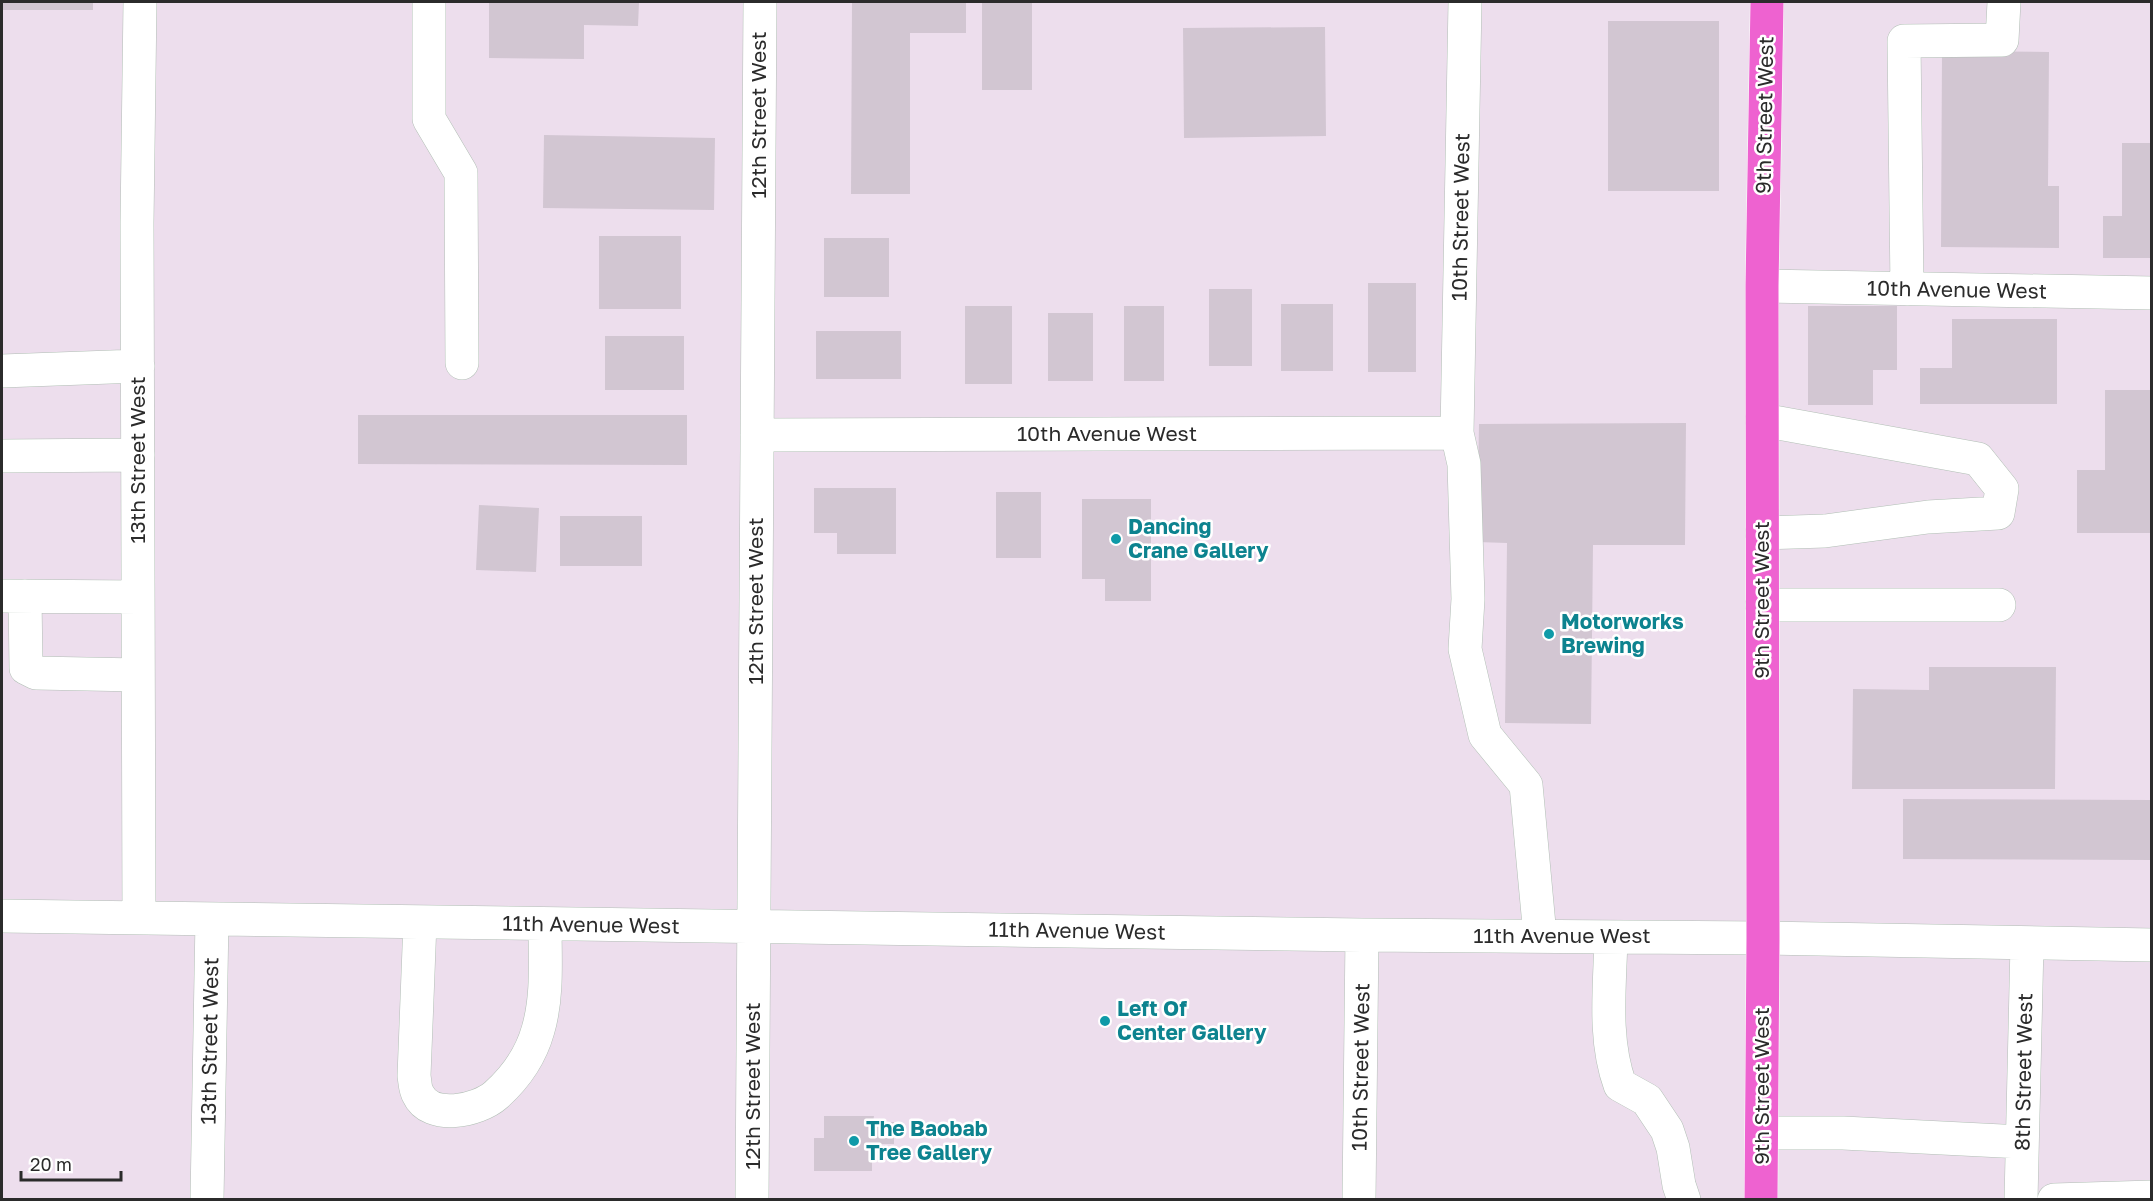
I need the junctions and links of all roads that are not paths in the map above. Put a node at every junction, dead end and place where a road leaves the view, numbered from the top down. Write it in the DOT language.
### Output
graph roads {
  1 [pos="140,2"];
  2 [pos="429,2"];
  3 [pos="760,2"];
  4 [pos="1465,2"];
  5 [pos="1767,2"];
  6 [pos="2004,2"];
  7 [pos="1762,286"];
  8 [pos="1907,289"];
  9 [pos="2151,293"];
  10 [pos="462,363"];
  11 [pos="138,366"];
  12 [pos="2,370"];
  13 [pos="1762,420"];
  14 [pos="1457,433"];
  15 [pos="757,435"];
  16 [pos="138,455"];
  17 [pos="2,456"];
  18 [pos="1762,533"];
  19 [pos="13,596"];
  20 [pos="138,597"];
  21 [pos="1762,605"];
  22 [pos="1999,605"];
  23 [pos="138,675"];
  24 [pos="2,916"];
  25 [pos="139,918"];
  26 [pos="212,919"];
  27 [pos="420,922"];
  28 [pos="545,924"];
  29 [pos="754,927"];
  30 [pos="1362,935"];
  31 [pos="1540,936"];
  32 [pos="1611,937"];
  33 [pos="1763,938"];
  34 [pos="2027,944"];
  35 [pos="2151,945"];
  36 [pos="1762,1133"];
  37 [pos="2022,1142"];
  38 [pos="2151,1197"];
  39 [pos="207,1200"];
  40 [pos="752,1200"];
  41 [pos="1359,1200"];
  42 [pos="1684,1200"];
  43 [pos="1761,1200"];
  44 [pos="2021,1200"];
  45 [pos="2054,1200"];
  1 -- 11 [label="street, 13th Street West"];
  2 -- 10 [label="street"];
  3 -- 15 [label="street, 12th Street West"];
  4 -- 14 [label="street, 10th Street West"];
  5 -- 7 [label="main road, 9th Street West"];
  6 -- 8 [label="street"];
  7 -- 8 [label="street, 10th Avenue West"];
  7 -- 13 [label="main road, 9th Street West"];
  8 -- 9 [label="street, 10th Avenue West"];
  11 -- 12 [label="street"];
  11 -- 16 [label="street, 13th Street West"];
  13 -- 18 [label="main road, 9th Street West"];
  13 -- 18 [label="street"];
  14 -- 15 [label="street, 10th Avenue West"];
  14 -- 31 [label="street, 10th Street West"];
  15 -- 29 [label="street, 12th Street West"];
  16 -- 17 [label="street"];
  16 -- 20 [label="street, 13th Street West"];
  18 -- 21 [label="main road, 9th Street West"];
  19 -- 20 [label="street"];
  19 -- 23 [label="street"];
  20 -- 23 [label="street, 13th Street West"];
  21 -- 22 [label="street"];
  21 -- 33 [label="main road, 9th Street West"];
  23 -- 25 [label="street, 13th Street West"];
  24 -- 25 [label="street, 11th Avenue West"];
  25 -- 26 [label="street, 11th Avenue West"];
  26 -- 27 [label="street, 11th Avenue West"];
  26 -- 39 [label="street, 13th Street West"];
  27 -- 28 [label="street, 11th Avenue West"];
  27 -- 28 [label="street"];
  28 -- 29 [label="street, 11th Avenue West"];
  29 -- 30 [label="street, 11th Avenue West"];
  29 -- 40 [label="street, 12th Street West"];
  30 -- 31 [label="street, 11th Avenue West"];
  30 -- 41 [label="street, 10th Street West"];
  31 -- 32 [label="street, 11th Avenue West"];
  32 -- 33 [label="street, 11th Avenue West"];
  32 -- 42 [label="street"];
  33 -- 34 [label="street, 11th Avenue West"];
  33 -- 36 [label="main road, 9th Street West"];
  34 -- 35 [label="street, 11th Avenue West"];
  34 -- 37 [label="street, 8th Street West"];
  36 -- 37 [label="street"];
  36 -- 43 [label="main road, 9th Street West"];
  37 -- 44 [label="street, 8th Street West"];
  38 -- 45 [label="street"];
}
